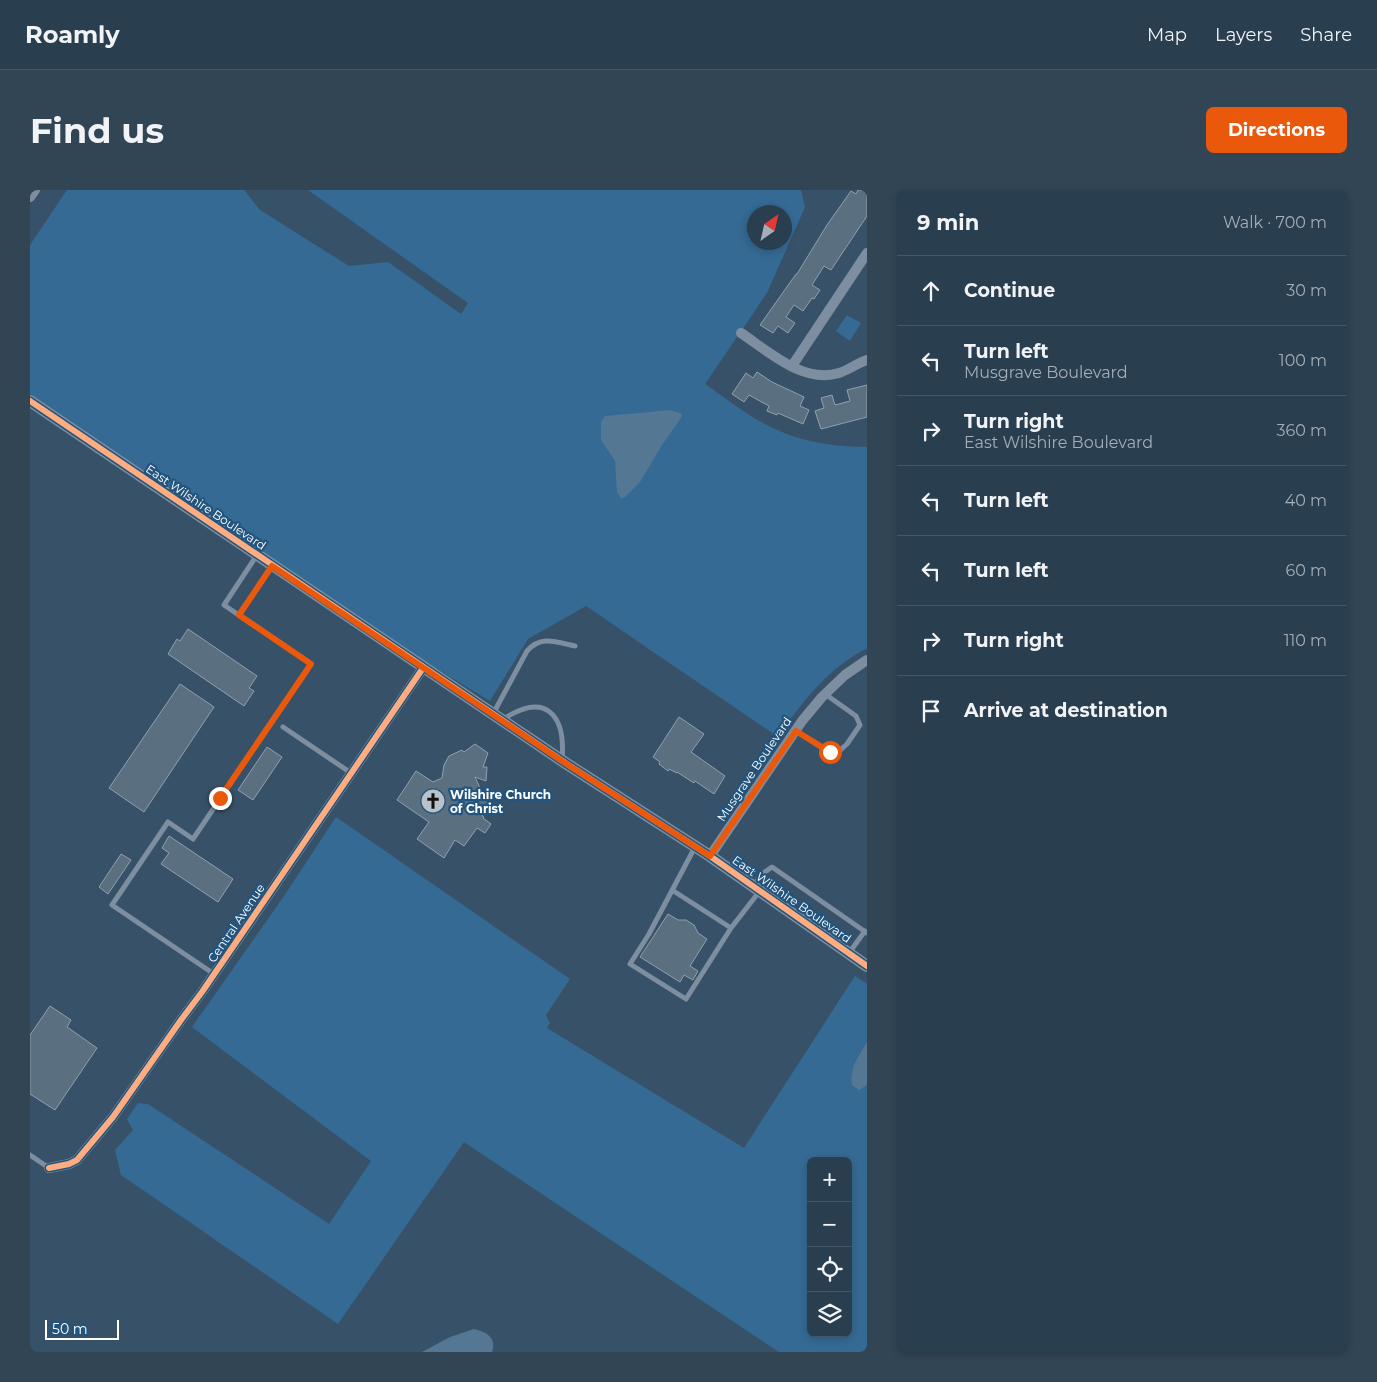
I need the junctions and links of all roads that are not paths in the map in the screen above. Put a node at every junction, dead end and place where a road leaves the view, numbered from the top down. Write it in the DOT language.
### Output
graph roads {
  1 [pos="35,190"];
  2 [pos="30,197"];
  3 [pos="867,253"];
  4 [pos="741,333"];
  5 [pos="867,360"];
  6 [pos="792,366"];
  7 [pos="30,401"];
  8 [pos="257,555"];
  9 [pos="272,566"];
  10 [pos="239,615"];
  11 [pos="575,646"];
  12 [pos="867,660"];
  13 [pos="423,668"];
  14 [pos="825,694"];
  15 [pos="497,717"];
  16 [pos="283,727"];
  17 [pos="796,731"];
  18 [pos="562,761"];
  19 [pos="351,773"];
  20 [pos="695,847"];
  21 [pos="710,856"];
  22 [pos="756,889"];
  23 [pos="672,890"];
  24 [pos="731,928"];
  25 [pos="866,932"];
  26 [pos="849,953"];
  27 [pos="867,966"];
  28 [pos="214,974"];
  29 [pos="30,1155"];
  30 [pos="48,1168"];
  1 -- 2 [label="street"];
  3 -- 6 [label="street"];
  4 -- 6 [label="street"];
  5 -- 6 [label="street"];
  7 -- 8 [label="street, East Wilshire Boulevard"];
  8 -- 9 [label="street, East Wilshire Boulevard"];
  8 -- 10 [label="lane"];
  9 -- 10 [label="lane"];
  9 -- 13 [label="street, East Wilshire Boulevard"];
  10 -- 28 [label="lane"];
  11 -- 15 [label="lane"];
  12 -- 14 [label="street, Musgrave Boulevard"];
  13 -- 15 [label="street, East Wilshire Boulevard"];
  13 -- 19 [label="street, Central Avenue"];
  14 -- 17 [label="street, Musgrave Boulevard"];
  14 -- 17 [label="lane"];
  15 -- 18 [label="street, East Wilshire Boulevard"];
  15 -- 18 [label="lane"];
  16 -- 19 [label="lane"];
  17 -- 21 [label="street, Musgrave Boulevard"];
  18 -- 20 [label="street, East Wilshire Boulevard"];
  19 -- 28 [label="street, Central Avenue"];
  20 -- 21 [label="street, East Wilshire Boulevard"];
  20 -- 23 [label="lane"];
  21 -- 22 [label="street, East Wilshire Boulevard"];
  22 -- 24 [label="lane"];
  22 -- 25 [label="lane"];
  22 -- 26 [label="street, East Wilshire Boulevard"];
  23 -- 24 [label="lane"];
  23 -- 24 [label="lane"];
  25 -- 26 [label="lane"];
  26 -- 27 [label="street, East Wilshire Boulevard"];
  28 -- 30 [label="street, Central Avenue"];
  29 -- 30 [label="lane"];
}
